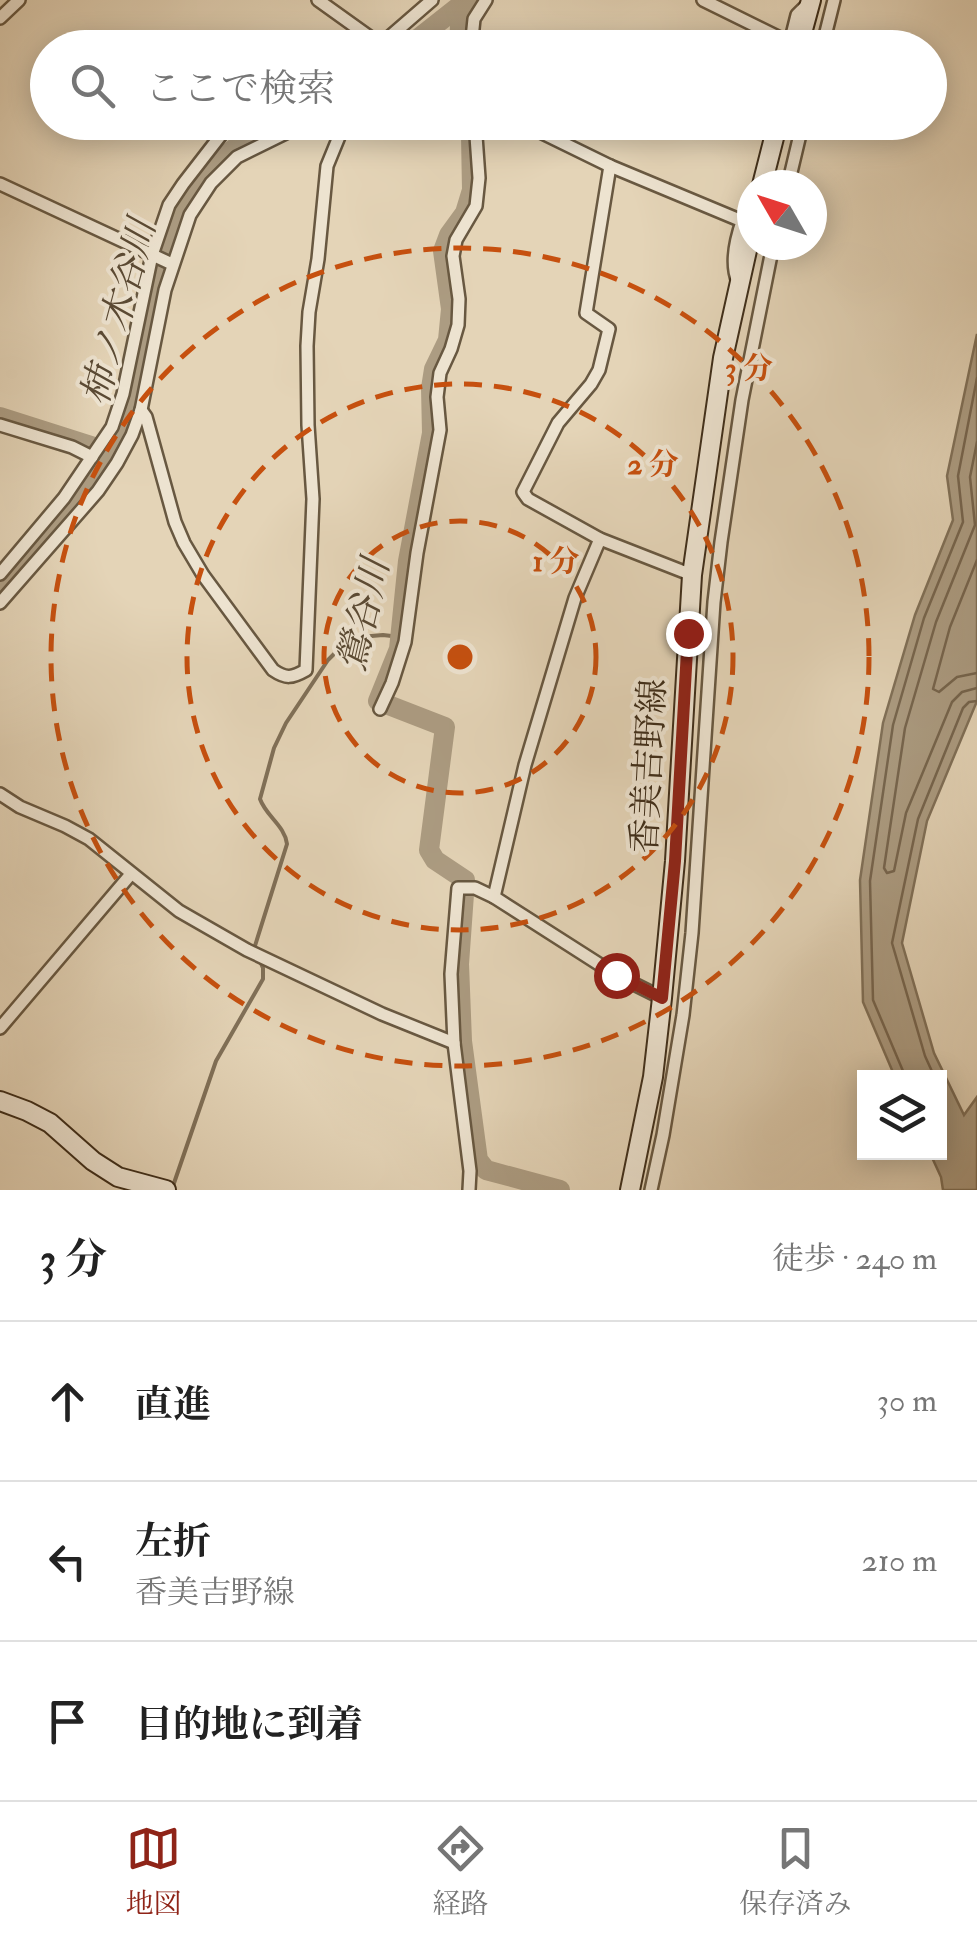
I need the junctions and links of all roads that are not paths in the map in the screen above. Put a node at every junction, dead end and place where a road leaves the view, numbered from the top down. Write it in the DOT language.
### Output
graph roads {
  1 [pos="19,0"];
  2 [pos="318,0"];
  3 [pos="432,0"];
  4 [pos="486,0"];
  5 [pos="703,0"];
  6 [pos="834,0"];
  7 [pos="810,1"];
  8 [pos="0,18"];
  9 [pos="358,30"];
  10 [pos="399,30"];
  11 [pos="473,30"];
  12 [pos="761,30"];
  13 [pos="798,30"];
  14 [pos="826,30"];
  15 [pos="217,140"];
  16 [pos="272,140"];
  17 [pos="338,140"];
  18 [pos="477,140"];
  19 [pos="557,140"];
  20 [pos="773,140"];
  21 [pos="799,140"];
  22 [pos="610,166"];
  23 [pos="766,170"];
  24 [pos="792,170"];
  25 [pos="0,184"];
  26 [pos="737,220"];
  27 [pos="154,256"];
  28 [pos="742,260"];
  29 [pos="770,260"];
  30 [pos="171,263"];
  31 [pos="141,410"];
  32 [pos="0,425"];
  33 [pos="96,464"];
  34 [pos="600,539"];
  35 [pos="0,574"];
  36 [pos="692,574"];
  37 [pos="0,603"];
  38 [pos="382,704"];
  39 [pos="0,794"];
  40 [pos="132,874"];
  41 [pos="494,897"];
  42 [pos="662,998"];
  43 [pos="0,1028"];
  44 [pos="454,1043"];
  45 [pos="0,1101"];
  46 [pos="164,1190"];
  47 [pos="469,1190"];
  48 [pos="630,1190"];
  49 [pos="650,1190"];
  1 -- 8 [label="street"];
  2 -- 9 [label="street"];
  3 -- 10 [label="street"];
  4 -- 11 [label="street"];
  5 -- 12 [label="street"];
  6 -- 14 [label="street"];
  7 -- 13 [label="main road"];
  15 -- 27 [label="street"];
  16 -- 30 [label="street"];
  17 -- 31 [label="street"];
  18 -- 38 [label="street"];
  19 -- 22 [label="street"];
  20 -- 23 [label="main road"];
  21 -- 24 [label="street"];
  22 -- 26 [label="street"];
  22 -- 34 [label="street"];
  25 -- 27 [label="street"];
  27 -- 30 [label="street"];
  27 -- 33 [label="street"];
  28 -- 36 [label="main road, 香美吉野線"];
  29 -- 49 [label="street"];
  30 -- 31 [label="street"];
  31 -- 33 [label="street"];
  32 -- 33 [label="street"];
  33 -- 35 [label="street"];
  33 -- 37 [label="street"];
  34 -- 36 [label="street"];
  34 -- 41 [label="street"];
  36 -- 42 [label="main road, 香美吉野線"];
  39 -- 40 [label="street"];
  40 -- 43 [label="street"];
  40 -- 44 [label="street"];
  41 -- 42 [label="street"];
  41 -- 44 [label="street"];
  42 -- 48 [label="main road, 香美吉野線"];
  44 -- 47 [label="street"];
  45 -- 46 [label="main road"];
}
